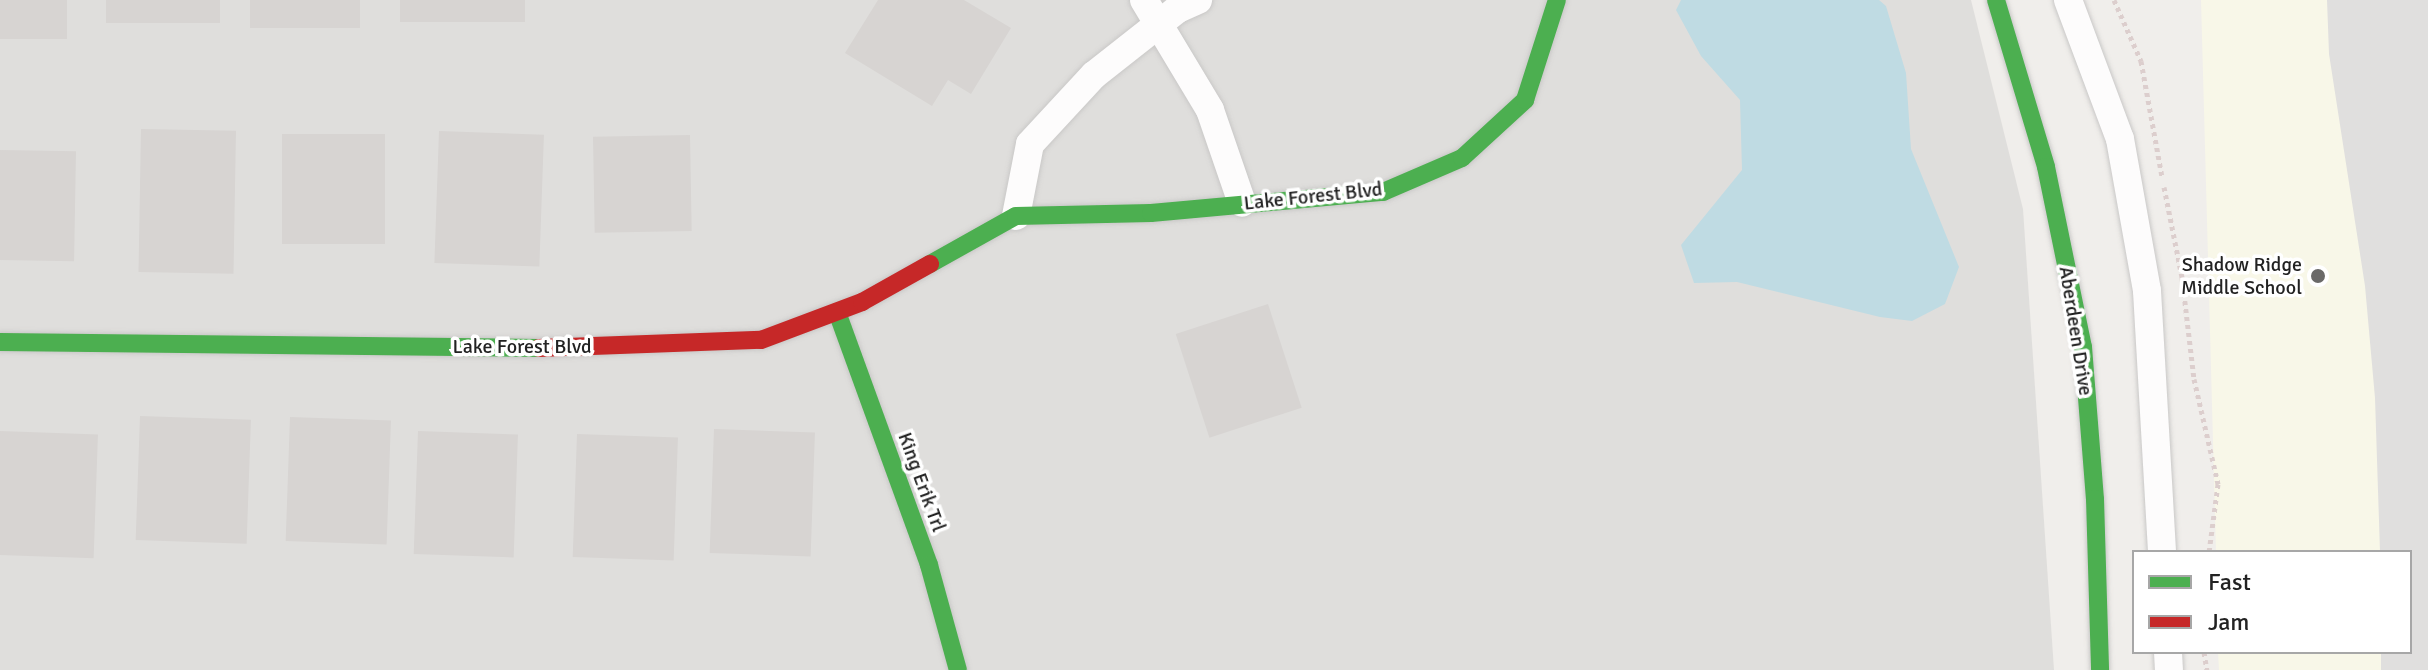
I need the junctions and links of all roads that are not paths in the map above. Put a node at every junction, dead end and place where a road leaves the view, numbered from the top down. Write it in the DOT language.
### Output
graph roads {
  1 [pos="1198,0"];
  2 [pos="1557,0"];
  3 [pos="1996,0"];
  4 [pos="2068,0"];
  5 [pos="1152,12"];
  6 [pos="1242,203"];
  7 [pos="1016,216"];
  8 [pos="837,312"];
  9 [pos="0,342"];
  10 [pos="2162,550"];
  11 [pos="958,670"];
  12 [pos="2100,670"];
  1 -- 5 [label="street"];
  2 -- 6 [label="street, Lake Forest Blvd"];
  3 -- 12 [label="street, Aberdeen Drive"];
  4 -- 10 [label="street"];
  5 -- 6 [label="street"];
  5 -- 7 [label="street"];
  6 -- 7 [label="street, Lake Forest Blvd"];
  7 -- 8 [label="street, Lake Forest Blvd"];
  8 -- 9 [label="street, Lake Forest Blvd"];
  8 -- 11 [label="street, King Erik Trl"];
}
